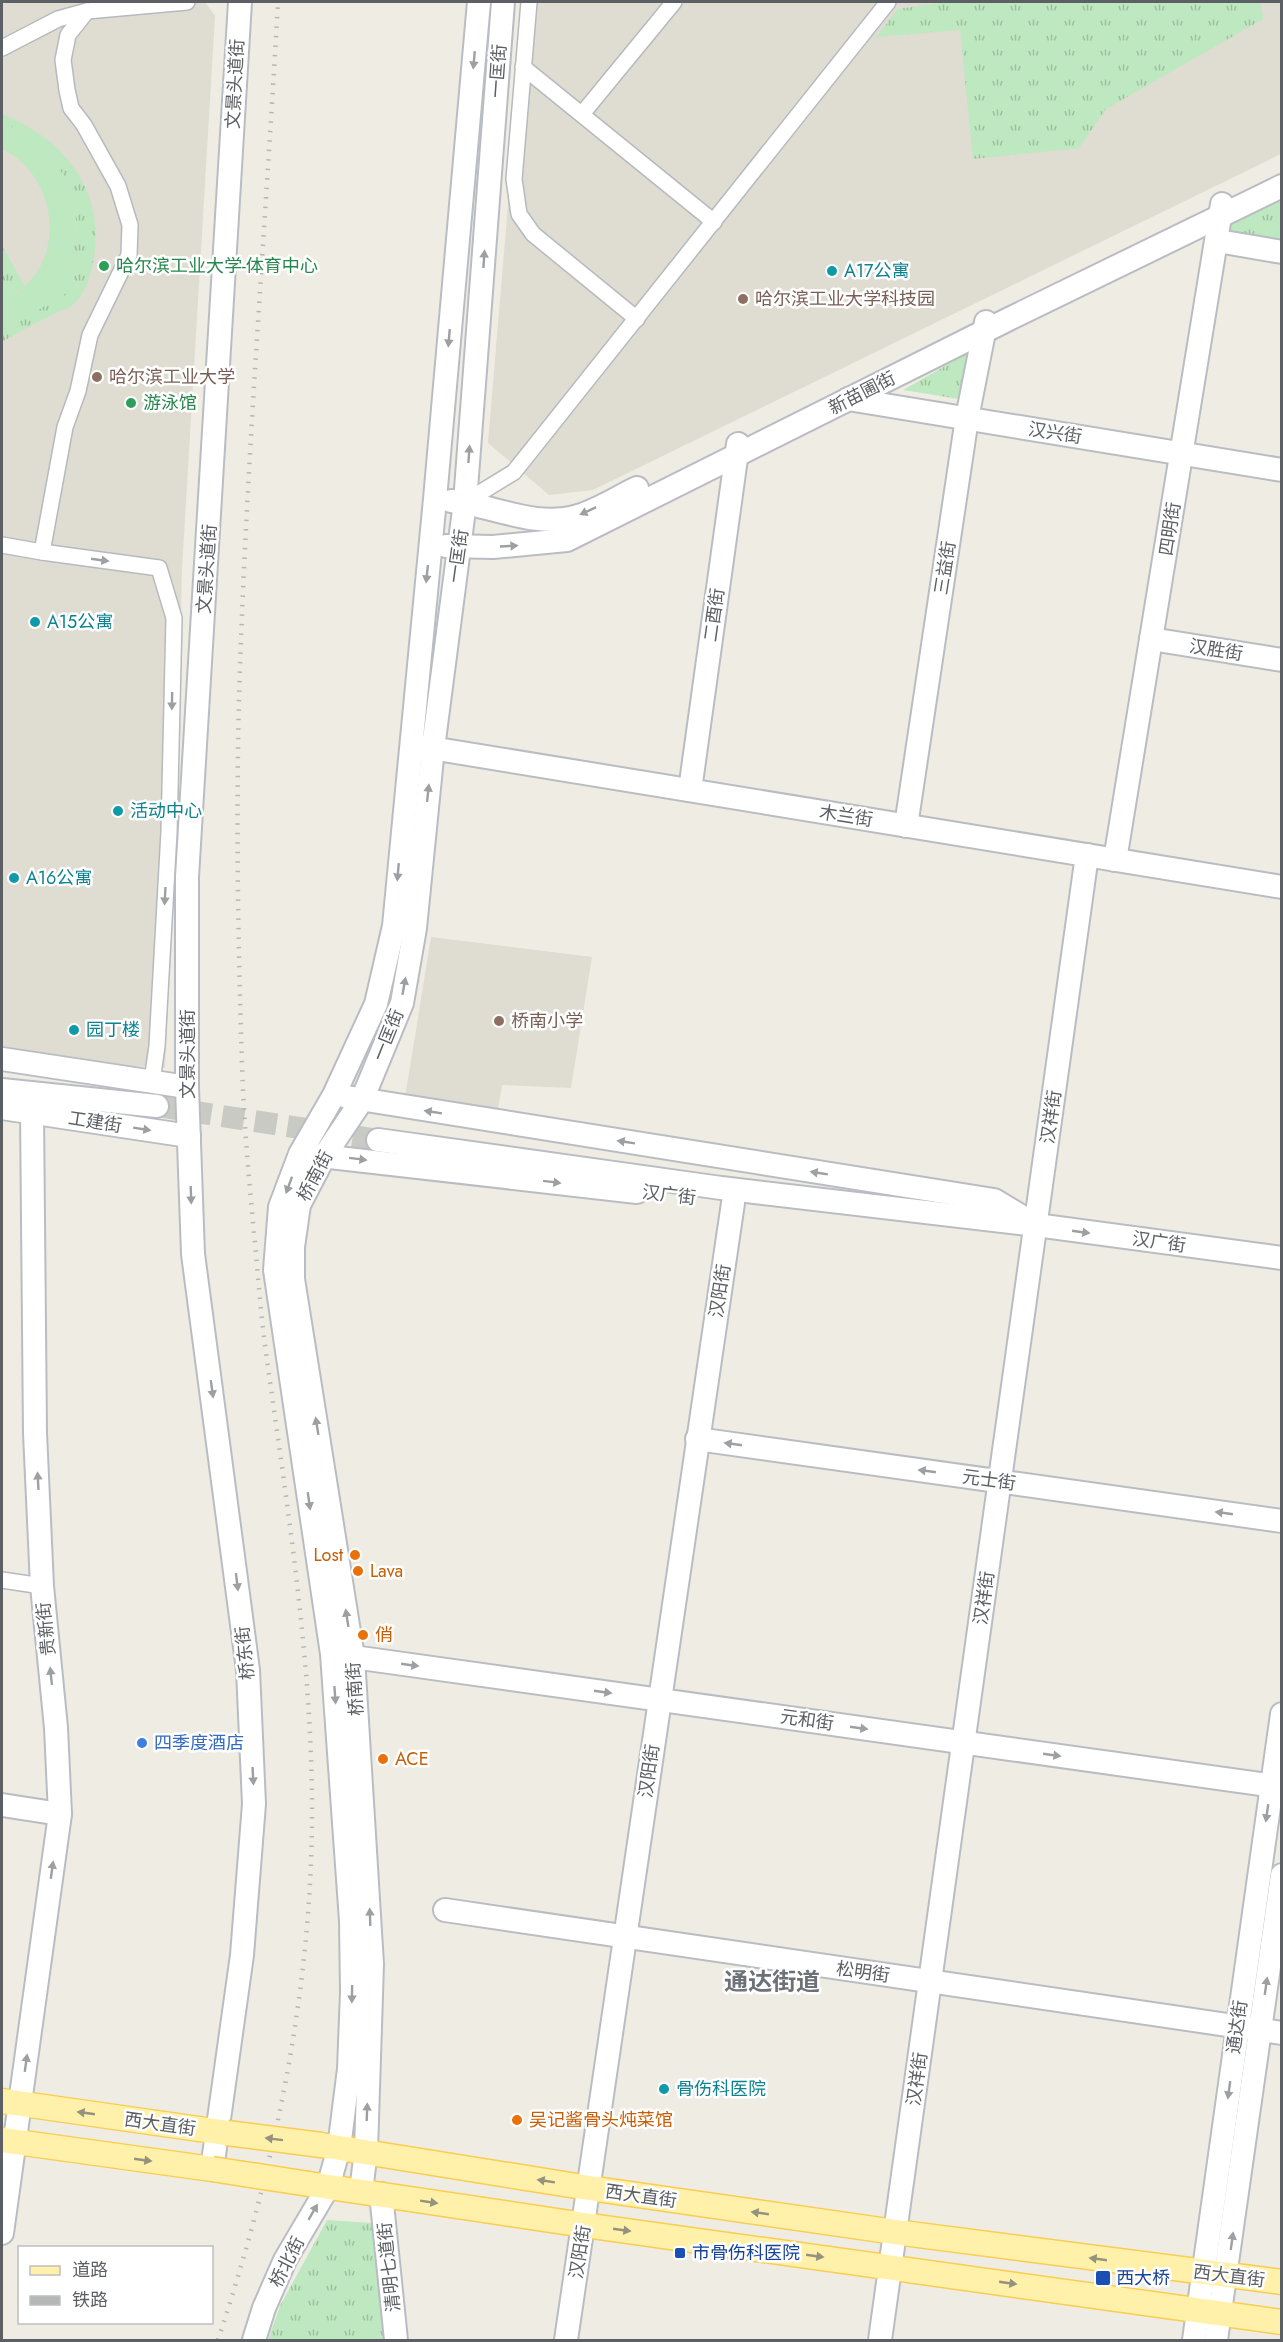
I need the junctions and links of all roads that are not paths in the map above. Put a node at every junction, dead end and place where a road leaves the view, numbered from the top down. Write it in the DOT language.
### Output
graph roads {
  1 [pos="187,2"];
  2 [pos="240,2"];
  3 [pos="479,2"];
  4 [pos="503,2"];
  5 [pos="529,2"];
  6 [pos="674,2"];
  7 [pos="888,2"];
  8 [pos="87,10"];
  9 [pos="2,48"];
  10 [pos="523,67"];
  11 [pos="582,114"];
  12 [pos="1281,170"];
  13 [pos="1281,186"];
  14 [pos="1222,207"];
  15 [pos="714,222"];
  16 [pos="1218,241"];
  17 [pos="1281,252"];
  18 [pos="637,319"];
  19 [pos="986,322"];
  20 [pos="840,398"];
  21 [pos="967,418"];
  22 [pos="737,447"];
  23 [pos="1182,453"];
  24 [pos="1281,470"];
  25 [pos="435,499"];
  26 [pos="465,502"];
  27 [pos="2,545"];
  28 [pos="430,546"];
  29 [pos="459,547"];
  30 [pos="42,552"];
  31 [pos="1151,639"];
  32 [pos="1281,660"];
  33 [pos="410,744"];
  34 [pos="433,748"];
  35 [pos="690,790"];
  36 [pos="906,826"];
  37 [pos="1088,855"];
  38 [pos="1115,860"];
  39 [pos="1281,887"];
  40 [pos="2,1059"];
  41 [pos="2,1074"];
  42 [pos="187,1087"];
  43 [pos="2,1090"];
  44 [pos="156,1093"];
  45 [pos="334,1095"];
  46 [pos="362,1100"];
  47 [pos="2,1108"];
  48 [pos="32,1112"];
  49 [pos="378,1133"];
  50 [pos="189,1136"];
  51 [pos="300,1154"];
  52 [pos="325,1155"];
  53 [pos="733,1203"];
  54 [pos="1036,1226"];
  55 [pos="1281,1258"];
  56 [pos="697,1439"];
  57 [pos="1000,1482"];
  58 [pos="1281,1521"];
  59 [pos="2,1580"];
  60 [pos="42,1586"];
  61 [pos="342,1655"];
  62 [pos="659,1700"];
  63 [pos="1281,1714"];
  64 [pos="964,1742"];
  65 [pos="1276,1786"];
  66 [pos="2,1805"];
  67 [pos="60,1814"];
  68 [pos="1281,1875"];
  69 [pos="445,1910"];
  70 [pos="624,1936"];
  71 [pos="930,1982"];
  72 [pos="1237,2027"];
  73 [pos="1271,2032"];
  74 [pos="11,2103"];
  75 [pos="222,2133"];
  76 [pos="9,2141"];
  77 [pos="330,2147"];
  78 [pos="366,2151"];
  79 [pos="212,2169"];
  80 [pos="318,2185"];
  81 [pos="589,2188"];
  82 [pos="371,2193"];
  83 [pos="584,2225"];
  84 [pos="895,2232"];
  85 [pos="2,2233"];
  86 [pos="890,2266"];
  87 [pos="1215,2275"];
  88 [pos="1281,2282"];
  89 [pos="1209,2312"];
  90 [pos="1281,2322"];
  91 [pos="254,2340"];
  92 [pos="396,2340"];
  93 [pos="566,2340"];
  94 [pos="880,2340"];
  95 [pos="1194,2340"];
  96 [pos="1216,2340"];
  1 -- 8 [label="street"];
  2 -- 42 [label="street, 文景头道街"];
  3 -- 25 [label="street, 一匡街, one-way"];
  26 -- 4 [label="street, 一匡街, one-way"];
  5 -- 10 [label="street"];
  6 -- 11 [label="street"];
  7 -- 15 [label="street"];
  8 -- 9 [label="street"];
  8 -- 30 [label="street"];
  10 -- 11 [label="street"];
  10 -- 18 [label="street"];
  11 -- 15 [label="street"];
  12 -- 14 [label="street, 新苗圃街"];
  13 -- 14 [label="street, 新苗圃街"];
  14 -- 16 [label="street, 四明街"];
  14 -- 19 [label="street, 新苗圃街"];
  15 -- 18 [label="street"];
  16 -- 17 [label="street"];
  16 -- 23 [label="street, 四明街"];
  18 -- 26 [label="street"];
  19 -- 20 [label="street, 新苗圃街"];
  19 -- 21 [label="street, 三益街"];
  20 -- 21 [label="street, 汉兴街"];
  20 -- 22 [label="street, 新苗圃街"];
  21 -- 23 [label="street, 汉兴街"];
  21 -- 36 [label="street, 三益街"];
  22 -- 26 [label="street, 新苗圃街, one-way"];
  29 -- 22 [label="street, 新苗圃街, one-way"];
  22 -- 35 [label="street, 二酉街"];
  23 -- 24 [label="street, 汉兴街"];
  23 -- 31 [label="street, 四明街"];
  25 -- 26 [label="street, 新苗圃街"];
  25 -- 28 [label="street, 一匡街"];
  26 -- 29 [label="street, 一匡街"];
  27 -- 30 [label="street"];
  28 -- 29 [label="street, 新苗圃街"];
  28 -- 33 [label="street, 一匡街, one-way"];
  29 -- 34 [label="street, 一匡街"];
  30 -- 44 [label="street, one-way"];
  31 -- 32 [label="street, 汉胜街"];
  31 -- 38 [label="street, 四明街"];
  33 -- 34 [label="street, 木兰街"];
  33 -- 45 [label="street, 一匡街, one-way"];
  34 -- 35 [label="street, 木兰街"];
  46 -- 34 [label="street, 一匡街, one-way"];
  35 -- 36 [label="street, 木兰街"];
  36 -- 37 [label="street, 木兰街"];
  37 -- 38 [label="street, 木兰街"];
  37 -- 54 [label="street, 汉祥街"];
  38 -- 39 [label="street, 木兰街"];
  40 -- 44 [label="street, 工建街"];
  41 -- 44 [label="street, 工建街"];
  42 -- 44 [label="street, 工建街"];
  42 -- 50 [label="street, 文景头道街"];
  43 -- 44 [label="street, 工建街"];
  45 -- 46 [label="street, 汉广街"];
  45 -- 51 [label="street, 桥南街"];
  46 -- 52 [label="street, 桥南街"];
  54 -- 46 [label="street, 汉广街, one-way"];
  47 -- 48 [label="street, 工建街"];
  48 -- 50 [label="street, 工建街, one-way"];
  60 -- 48 [label="street, 贵新街, one-way"];
  49 -- 54 [label="street, 汉广街"];
  50 -- 75 [label="street, 桥东街, one-way"];
  51 -- 52 [label="street, 汉广街"];
  51 -- 61 [label="street, 桥南街, one-way"];
  52 -- 53 [label="street, 汉广街, one-way"];
  61 -- 52 [label="street, 桥南街, one-way"];
  53 -- 54 [label="street, 汉广街"];
  53 -- 56 [label="street, 汉阳街"];
  54 -- 55 [label="street, 汉广街, one-way"];
  54 -- 57 [label="street, 汉祥街"];
  57 -- 56 [label="street, 元士街, one-way"];
  56 -- 62 [label="street, 汉阳街"];
  58 -- 57 [label="street, 元士街, one-way"];
  57 -- 64 [label="street, 汉祥街"];
  59 -- 60 [label="street"];
  67 -- 60 [label="street, 贵新街, one-way"];
  61 -- 62 [label="street, 元和街, one-way"];
  61 -- 77 [label="street, 桥南街, one-way"];
  78 -- 61 [label="street, 桥南街, one-way"];
  62 -- 64 [label="street, 元和街, one-way"];
  62 -- 70 [label="street, 汉阳街"];
  63 -- 65 [label="street, 通达街"];
  64 -- 65 [label="street, 元和街, one-way"];
  64 -- 71 [label="street, 汉祥街"];
  65 -- 72 [label="street, 通达街, one-way"];
  66 -- 67 [label="street"];
  74 -- 67 [label="street, 贵新街, one-way"];
  73 -- 68 [label="street, 通达街, one-way"];
  69 -- 70 [label="street, 松明街"];
  70 -- 71 [label="street, 松明街"];
  70 -- 81 [label="street, 汉阳街"];
  71 -- 72 [label="street, 松明街"];
  71 -- 84 [label="street, 汉祥街"];
  72 -- 73 [label="street, 松明街"];
  72 -- 87 [label="street, 通达街, one-way"];
  87 -- 73 [label="street, 通达街, one-way"];
  75 -- 74 [label="main road, 西大直街, one-way"];
  74 -- 76 [label="street, 贵新街"];
  77 -- 75 [label="main road, 西大直街, one-way, bridge"];
  75 -- 79 [label="street, 桥东街"];
  76 -- 79 [label="main road, 西大直街, one-way"];
  76 -- 85 [label="street, 贵新街"];
  77 -- 78 [label="main road, 西大直街"];
  77 -- 80 [label="street, 桥南街"];
  81 -- 78 [label="main road, 西大直街, one-way"];
  78 -- 82 [label="street, 桥南街"];
  79 -- 80 [label="main road, 西大直街, bridge"];
  80 -- 82 [label="main road, 西大直街"];
  91 -- 80 [label="street, 桥北街, one-way"];
  81 -- 83 [label="street, 汉阳街"];
  84 -- 81 [label="main road, 西大直街, one-way"];
  82 -- 83 [label="main road, 西大直街, one-way"];
  82 -- 92 [label="street, 清明七道街"];
  83 -- 86 [label="main road, 西大直街, one-way"];
  83 -- 93 [label="street, 汉阳街"];
  84 -- 86 [label="street, 汉祥街"];
  87 -- 84 [label="main road, 西大直街, one-way"];
  86 -- 89 [label="main road, 西大直街, one-way"];
  86 -- 94 [label="street, 汉祥街"];
  87 -- 88 [label="main road, 西大直街"];
  87 -- 89 [label="street, 通达街"];
  89 -- 90 [label="main road, 西大直街"];
  89 -- 95 [label="street, 通达街"];
  89 -- 96 [label="street, 通达街"];
}
